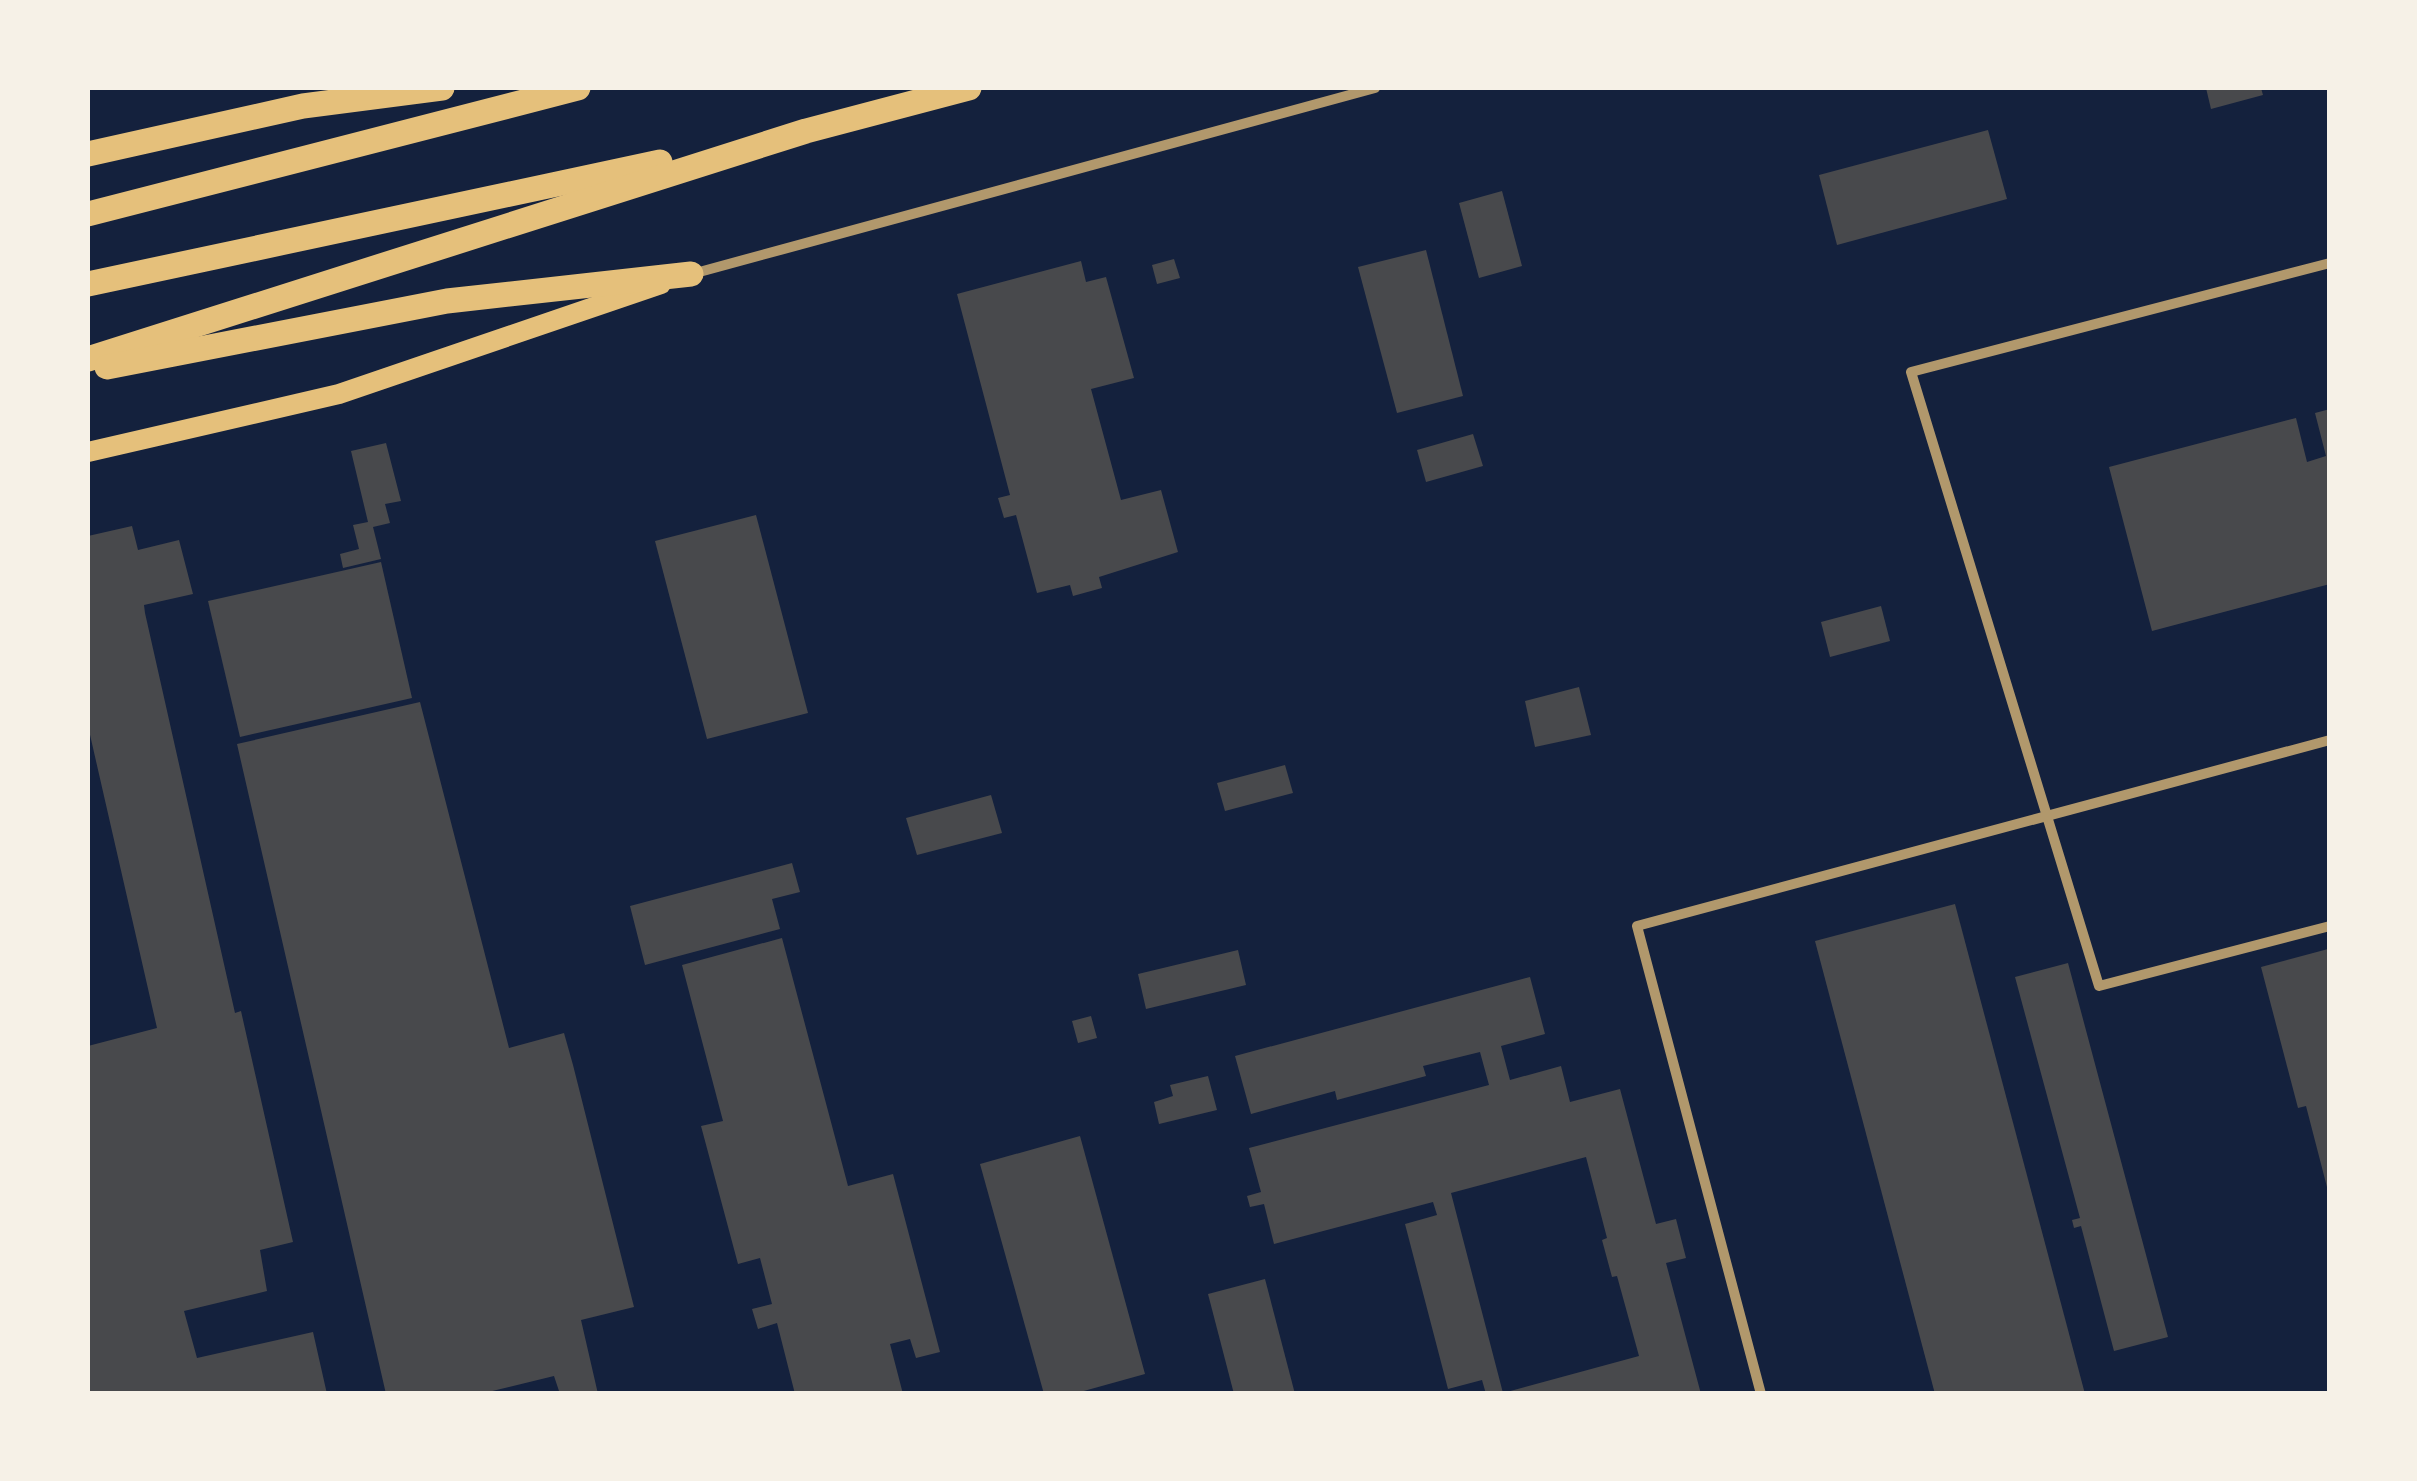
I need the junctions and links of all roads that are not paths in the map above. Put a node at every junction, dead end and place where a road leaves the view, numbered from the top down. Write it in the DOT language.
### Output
graph roads {
  1 [pos="335,88"];
  2 [pos="442,88"];
  3 [pos="578,88"];
  4 [pos="969,88"];
  5 [pos="1374,88"];
  6 [pos="304,106"];
  7 [pos="806,131"];
  8 [pos="88,154"];
  9 [pos="88,214"];
  10 [pos="2330,262"];
  11 [pos="691,274"];
  12 [pos="88,284"];
  13 [pos="88,359"];
  14 [pos="88,371"];
  15 [pos="88,452"];
  16 [pos="2330,740"];
  17 [pos="2047,816"];
  18 [pos="2330,926"];
  19 [pos="1761,1394"];
  1 -- 6 [label="main road"];
  2 -- 6 [label="main road"];
  3 -- 9 [label="main road"];
  4 -- 7 [label="main road"];
  5 -- 11 [label="street"];
  6 -- 8 [label="main road"];
  7 -- 12 [label="main road"];
  7 -- 13 [label="main road"];
  10 -- 17 [label="street"];
  11 -- 14 [label="main road"];
  11 -- 15 [label="main road"];
  16 -- 17 [label="street"];
  17 -- 18 [label="street"];
  17 -- 19 [label="street"];
}
